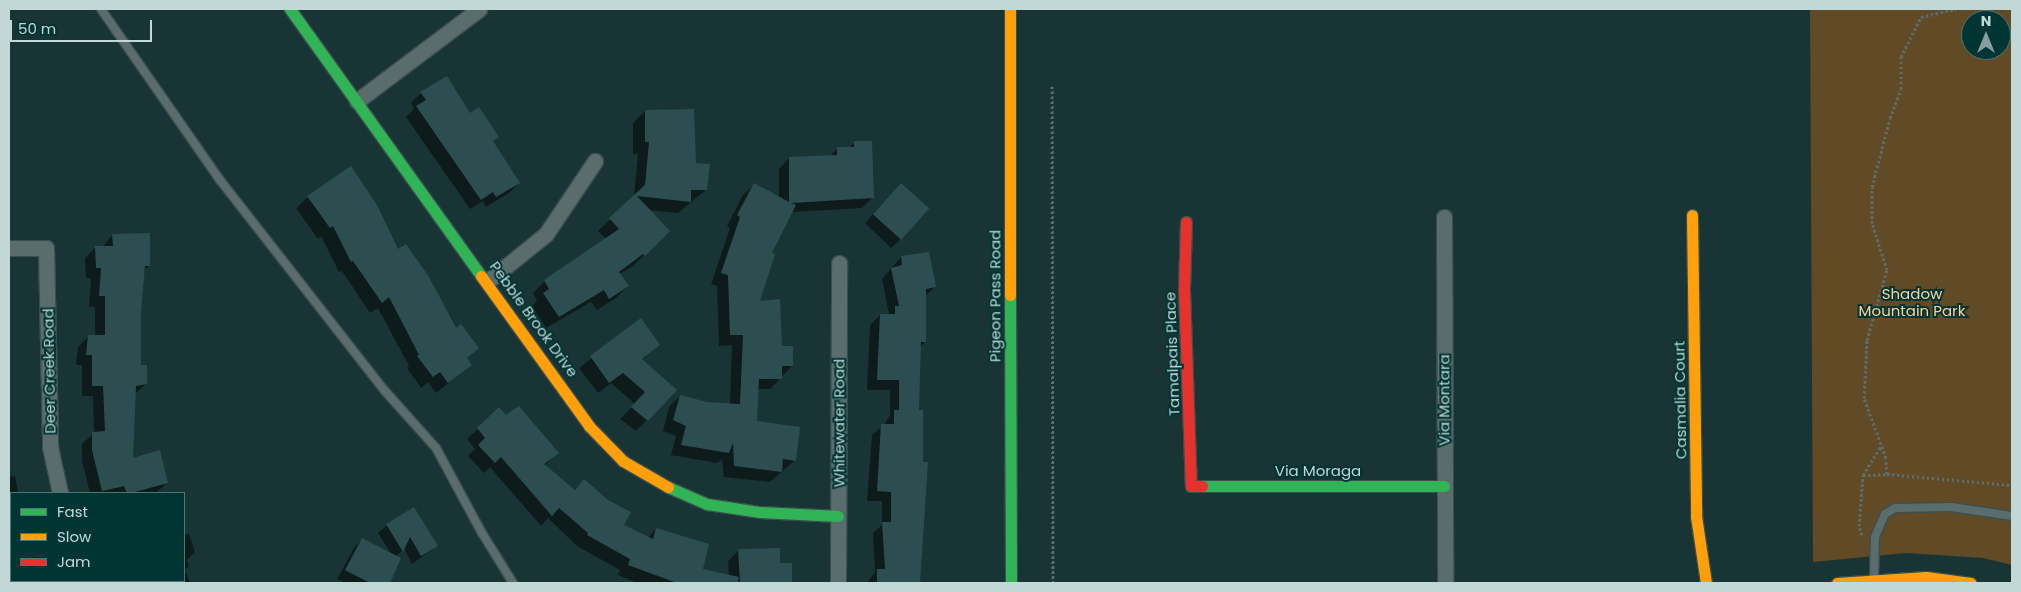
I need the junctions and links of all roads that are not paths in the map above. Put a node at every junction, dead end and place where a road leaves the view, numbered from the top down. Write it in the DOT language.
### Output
graph roads {
  1 [pos="100,9"];
  2 [pos="290,9"];
  3 [pos="479,9"];
  4 [pos="1010,9"];
  5 [pos="357,101"];
  6 [pos="595,161"];
  7 [pos="1692,215"];
  8 [pos="1444,217"];
  9 [pos="1186,222"];
  10 [pos="9,248"];
  11 [pos="839,263"];
  12 [pos="488,281"];
  13 [pos="1191,486"];
  14 [pos="1444,486"];
  15 [pos="60,492"];
  16 [pos="838,516"];
  17 [pos="2012,516"];
  18 [pos="1874,580"];
  19 [pos="514,583"];
  20 [pos="838,583"];
  21 [pos="1010,583"];
  22 [pos="1445,583"];
  23 [pos="1706,583"];
  24 [pos="1837,583"];
  25 [pos="1971,583"];
  1 -- 19 [label="lane"];
  2 -- 5 [label="street, Pebble Brook Drive"];
  3 -- 5 [label="street"];
  4 -- 21 [label="street, Pigeon Pass Road"];
  5 -- 12 [label="street, Pebble Brook Drive"];
  6 -- 12 [label="street"];
  7 -- 23 [label="street, Casmalia Court"];
  8 -- 14 [label="street, Via Montara"];
  9 -- 13 [label="street, Tamalpais Place"];
  10 -- 15 [label="street, Deer Creek Road"];
  11 -- 16 [label="street, Whitewater Road"];
  12 -- 16 [label="street, Pebble Brook Drive"];
  13 -- 14 [label="street, Via Moraga"];
  14 -- 22 [label="street, Via Montara"];
  16 -- 20 [label="street, Whitewater Road"];
  17 -- 18 [label="lane"];
  18 -- 24 [label="street"];
  18 -- 25 [label="street"];
}
